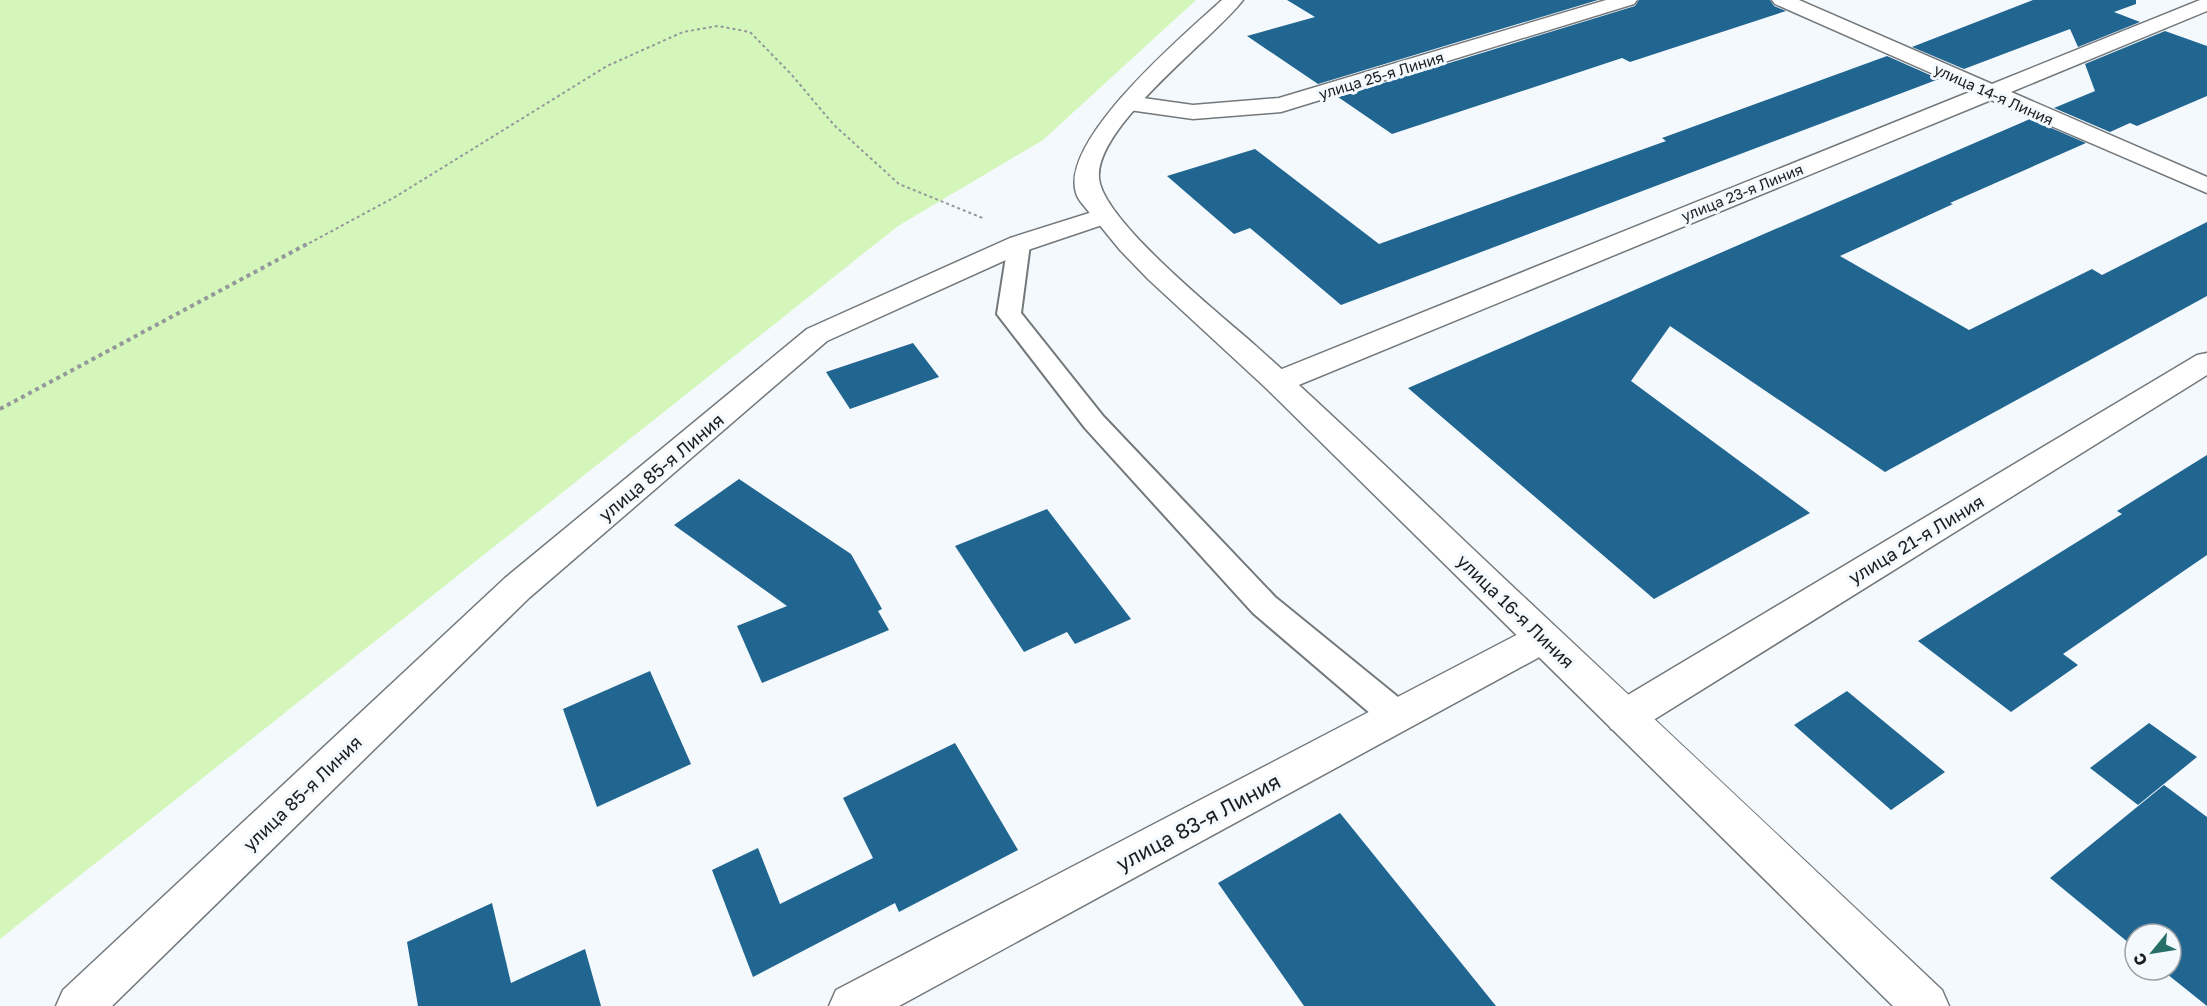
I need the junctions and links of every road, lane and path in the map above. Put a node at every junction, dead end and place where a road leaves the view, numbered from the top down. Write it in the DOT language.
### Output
graph roads {
  1 [pos="1233,0"];
  2 [pos="1627,0"];
  3 [pos="1782,0"];
  4 [pos="2207,4"];
  5 [pos="1989,91"];
  6 [pos="1129,104"];
  7 [pos="2207,186"];
  8 [pos="1105,216"];
  9 [pos="1019,244"];
  10 [pos="2207,362"];
  11 [pos="1278,382"];
  12 [pos="0,409"];
  13 [pos="1544,638"];
  14 [pos="1397,717"];
  15 [pos="1625,717"];
  16 [pos="78,1006"];
  17 [pos="852,1006"];
  18 [pos="1926,1006"];
  1 -- 6 [label="street"];
  2 -- 6 [label="street, улица 25-я Линия"];
  3 -- 5 [label="street, улица 14-я Линия"];
  4 -- 5 [label="street, улица 23-я Линия"];
  5 -- 7 [label="street, улица 14-я Линия"];
  5 -- 11 [label="street, улица 23-я Линия"];
  6 -- 8 [label="street"];
  8 -- 9 [label="street, улица 85-я Линия"];
  8 -- 11 [label="street, улица 16-я Линия"];
  9 -- 12 [label="path"];
  9 -- 14 [label="lane"];
  9 -- 16 [label="street, улица 85-я Линия"];
  10 -- 15 [label="street, улица 21-я Линия"];
  11 -- 13 [label="street, улица 16-я Линия"];
  13 -- 14 [label="street, улица 83-я Линия"];
  13 -- 15 [label="street, улица 16-я Линия"];
  14 -- 17 [label="street, улица 83-я Линия"];
  15 -- 18 [label="street, улица 16-я Линия"];
}
